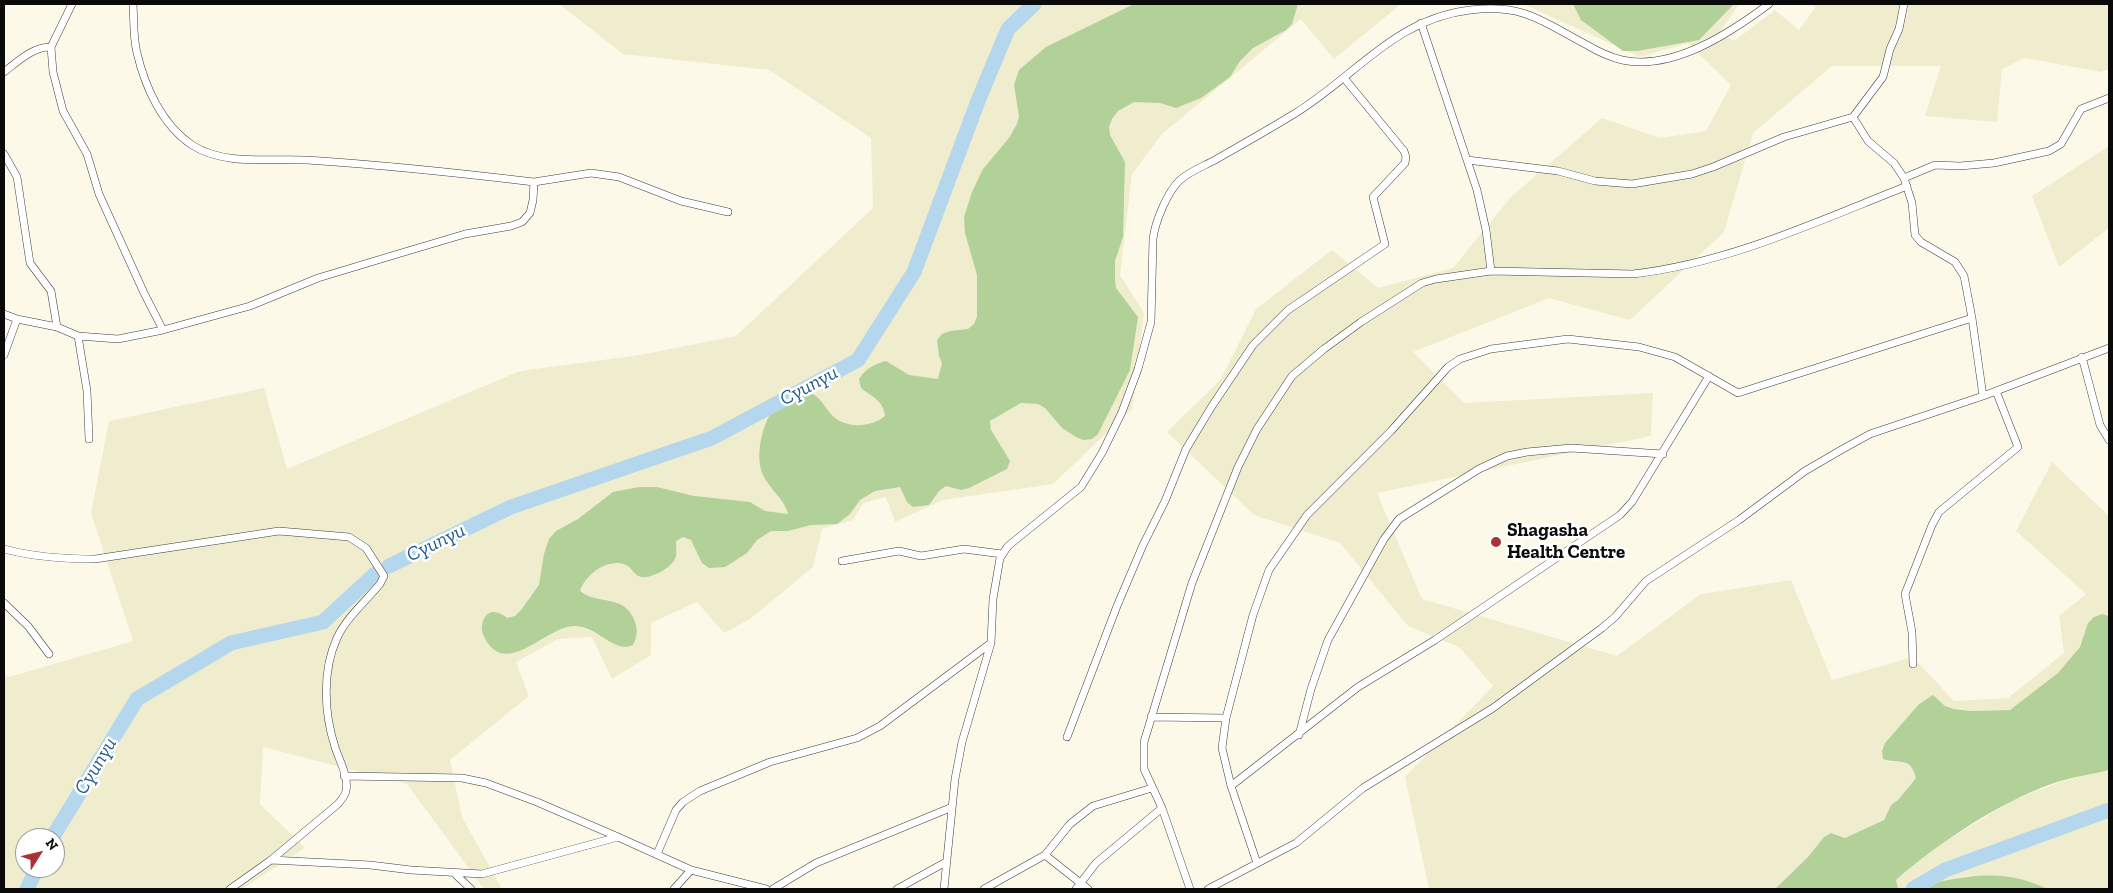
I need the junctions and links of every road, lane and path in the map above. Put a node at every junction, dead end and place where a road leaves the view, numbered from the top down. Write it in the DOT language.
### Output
graph roads {
  1 [pos="72,4"];
  2 [pos="133,4"];
  3 [pos="1769,4"];
  4 [pos="1904,4"];
  5 [pos="1421,23"];
  6 [pos="51,47"];
  7 [pos="4,72"];
  8 [pos="1344,78"];
  9 [pos="2109,98"];
  10 [pos="1852,117"];
  11 [pos="4,154"];
  12 [pos="1467,160"];
  13 [pos="1904,178"];
  14 [pos="534,182"];
  15 [pos="1907,186"];
  16 [pos="728,212"];
  17 [pos="1491,271"];
  18 [pos="4,314"];
  19 [pos="1972,318"];
  20 [pos="17,319"];
  21 [pos="57,327"];
  22 [pos="163,330"];
  23 [pos="78,336"];
  24 [pos="2109,348"];
  25 [pos="4,355"];
  26 [pos="2082,358"];
  27 [pos="1709,376"];
  28 [pos="1996,391"];
  29 [pos="1983,396"];
  30 [pos="89,439"];
  31 [pos="2109,440"];
  32 [pos="1663,454"];
  33 [pos="4,549"];
  34 [pos="1002,554"];
  35 [pos="842,561"];
  36 [pos="4,603"];
  37 [pos="991,643"];
  38 [pos="49,654"];
  39 [pos="1913,664"];
  40 [pos="1151,717"];
  41 [pos="1226,718"];
  42 [pos="1299,735"];
  43 [pos="1067,737"];
  44 [pos="344,776"];
  45 [pos="1231,786"];
  46 [pos="1152,788"];
  47 [pos="950,808"];
  48 [pos="1162,808"];
  49 [pos="618,837"];
  50 [pos="657,854"];
  51 [pos="1045,855"];
  52 [pos="271,860"];
  53 [pos="946,862"];
  54 [pos="1257,862"];
  55 [pos="691,870"];
  56 [pos="455,874"];
  57 [pos="1079,886"];
  58 [pos="230,889"];
  59 [pos="471,889"];
  60 [pos="674,889"];
  61 [pos="766,889"];
  62 [pos="773,889"];
  63 [pos="897,889"];
  64 [pos="944,889"];
  65 [pos="984,889"];
  66 [pos="1088,889"];
  67 [pos="1190,889"];
  68 [pos="1208,889"];
  1 -- 6 [label="street"];
  2 -- 14 [label="street"];
  3 -- 5 [label="street"];
  4 -- 10 [label="street"];
  5 -- 8 [label="street"];
  5 -- 12 [label="street"];
  6 -- 7 [label="street"];
  6 -- 22 [label="street"];
  8 -- 34 [label="street"];
  8 -- 43 [label="street"];
  9 -- 13 [label="street"];
  10 -- 12 [label="street"];
  10 -- 13 [label="street"];
  11 -- 21 [label="street"];
  12 -- 17 [label="street"];
  13 -- 15 [label="street"];
  14 -- 16 [label="street"];
  14 -- 22 [label="street"];
  15 -- 17 [label="street"];
  15 -- 19 [label="street"];
  17 -- 40 [label="street"];
  18 -- 20 [label="street"];
  19 -- 27 [label="street"];
  19 -- 29 [label="street"];
  20 -- 21 [label="street"];
  20 -- 25 [label="street"];
  21 -- 23 [label="street"];
  22 -- 23 [label="street"];
  23 -- 30 [label="street"];
  24 -- 26 [label="street"];
  26 -- 28 [label="street"];
  26 -- 31 [label="street"];
  27 -- 32 [label="street"];
  27 -- 41 [label="street"];
  28 -- 29 [label="street"];
  28 -- 39 [label="street"];
  29 -- 54 [label="street"];
  32 -- 42 [label="street"];
  32 -- 42 [label="street"];
  33 -- 44 [label="street"];
  34 -- 35 [label="street"];
  34 -- 37 [label="street"];
  36 -- 38 [label="street"];
  37 -- 47 [label="street"];
  37 -- 50 [label="street"];
  40 -- 41 [label="street"];
  40 -- 46 [label="street"];
  41 -- 45 [label="street"];
  42 -- 45 [label="street"];
  44 -- 49 [label="street"];
  44 -- 52 [label="street"];
  45 -- 54 [label="street"];
  46 -- 48 [label="street"];
  46 -- 51 [label="street"];
  47 -- 53 [label="street"];
  47 -- 62 [label="street"];
  48 -- 57 [label="street"];
  48 -- 67 [label="street"];
  49 -- 50 [label="street"];
  49 -- 56 [label="street"];
  50 -- 55 [label="street"];
  51 -- 57 [label="street"];
  51 -- 65 [label="street"];
  52 -- 56 [label="street"];
  52 -- 58 [label="street"];
  53 -- 63 [label="street"];
  53 -- 64 [label="street"];
  54 -- 68 [label="street"];
  55 -- 60 [label="street"];
  55 -- 61 [label="street"];
  56 -- 59 [label="street"];
  57 -- 66 [label="street"];
}
